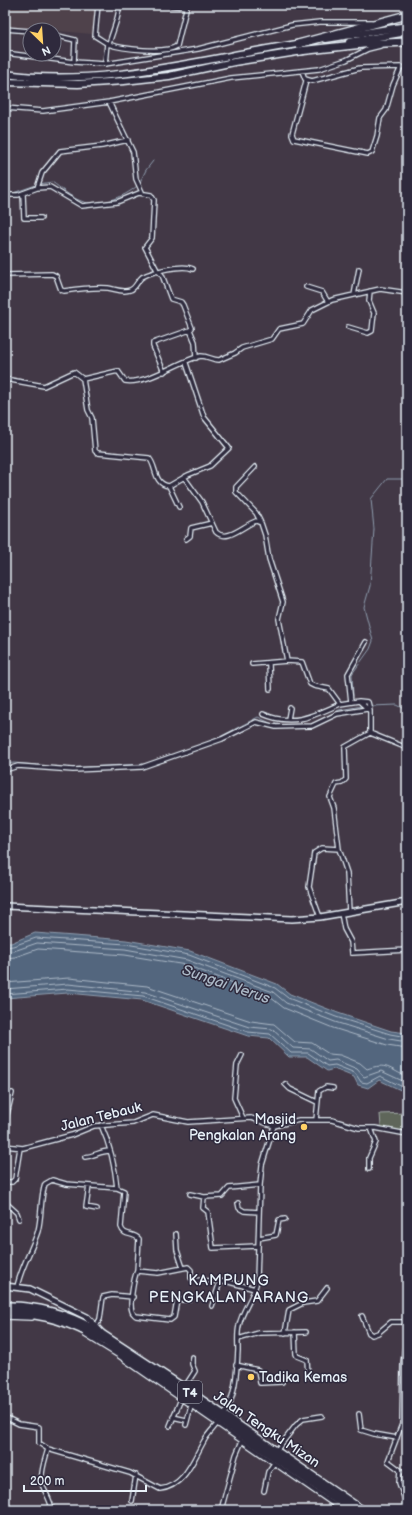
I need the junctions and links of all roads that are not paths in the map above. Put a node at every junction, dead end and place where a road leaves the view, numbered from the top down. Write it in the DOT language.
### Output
graph roads {
  1 [pos="98,5"];
  2 [pos="119,5"];
  3 [pos="167,5"];
  4 [pos="187,6"];
  5 [pos="407,15"];
  6 [pos="407,26"];
  7 [pos="5,29"];
  8 [pos="22,30"];
  9 [pos="407,32"];
  10 [pos="62,37"];
  11 [pos="407,42"];
  12 [pos="393,43"];
  13 [pos="108,44"];
  14 [pos="175,48"];
  15 [pos="298,48"];
  16 [pos="147,50"];
  17 [pos="5,53"];
  18 [pos="176,53"];
  19 [pos="148,58"];
  20 [pos="74,62"];
  21 [pos="105,64"];
  22 [pos="302,71"];
  23 [pos="6,74"];
  24 [pos="306,81"];
  25 [pos="5,82"];
  26 [pos="109,102"];
  27 [pos="5,108"];
  28 [pos="128,140"];
  29 [pos="38,185"];
  30 [pos="142,192"];
  31 [pos="23,194"];
  32 [pos="5,195"];
  33 [pos="41,218"];
  34 [pos="192,269"];
  35 [pos="359,269"];
  36 [pos="160,272"];
  37 [pos="5,275"];
  38 [pos="306,287"];
  39 [pos="370,292"];
  40 [pos="407,294"];
  41 [pos="354,295"];
  42 [pos="328,302"];
  43 [pos="348,327"];
  44 [pos="190,330"];
  45 [pos="196,358"];
  46 [pos="186,363"];
  47 [pos="164,372"];
  48 [pos="5,379"];
  49 [pos="83,379"];
  50 [pos="256,467"];
  51 [pos="184,477"];
  52 [pos="169,486"];
  53 [pos="179,507"];
  54 [pos="260,521"];
  55 [pos="212,523"];
  56 [pos="186,539"];
  57 [pos="366,642"];
  58 [pos="287,661"];
  59 [pos="252,664"];
  60 [pos="269,664"];
  61 [pos="270,689"];
  62 [pos="351,702"];
  63 [pos="340,704"];
  64 [pos="368,707"];
  65 [pos="290,708"];
  66 [pos="263,714"];
  67 [pos="288,720"];
  68 [pos="370,733"];
  69 [pos="407,748"];
  70 [pos="5,770"];
  71 [pos="339,849"];
  72 [pos="407,902"];
  73 [pos="5,906"];
  74 [pos="349,912"];
  75 [pos="341,913"];
  76 [pos="320,917"];
  77 [pos="407,950"];
  78 [pos="242,1055"];
  79 [pos="285,1084"];
  80 [pos="333,1088"];
  81 [pos="12,1093"];
  82 [pos="317,1102"];
  83 [pos="243,1118"];
  84 [pos="316,1120"];
  85 [pos="5,1123"];
  86 [pos="101,1125"];
  87 [pos="274,1126"];
  88 [pos="371,1128"];
  89 [pos="407,1134"];
  90 [pos="5,1146"];
  91 [pos="20,1148"];
  92 [pos="110,1151"];
  93 [pos="85,1157"];
  94 [pos="369,1169"];
  95 [pos="5,1182"];
  96 [pos="260,1185"];
  97 [pos="90,1186"];
  98 [pos="117,1188"];
  99 [pos="190,1194"];
  100 [pos="204,1197"];
  101 [pos="5,1202"];
  102 [pos="238,1203"];
  103 [pos="97,1209"];
  104 [pos="259,1212"];
  105 [pos="19,1218"];
  106 [pos="285,1219"];
  107 [pos="176,1234"];
  108 [pos="259,1238"];
  109 [pos="258,1246"];
  110 [pos="183,1268"];
  111 [pos="138,1271"];
  112 [pos="220,1282"];
  113 [pos="5,1286"];
  114 [pos="17,1287"];
  115 [pos="327,1288"];
  116 [pos="255,1289"];
  117 [pos="133,1297"];
  118 [pos="189,1300"];
  119 [pos="5,1306"];
  120 [pos="212,1306"];
  121 [pos="362,1316"];
  122 [pos="5,1317"];
  123 [pos="407,1322"];
  124 [pos="96,1327"];
  125 [pos="407,1330"];
  126 [pos="295,1332"];
  127 [pos="306,1332"];
  128 [pos="286,1333"];
  129 [pos="238,1338"];
  130 [pos="192,1358"];
  131 [pos="236,1365"];
  132 [pos="308,1376"];
  133 [pos="282,1382"];
  134 [pos="184,1388"];
  135 [pos="181,1399"];
  136 [pos="192,1406"];
  137 [pos="359,1414"];
  138 [pos="224,1416"];
  139 [pos="322,1416"];
  140 [pos="5,1417"];
  141 [pos="173,1417"];
  142 [pos="186,1420"];
  143 [pos="217,1424"];
  144 [pos="402,1424"];
  145 [pos="407,1424"];
  146 [pos="186,1425"];
  147 [pos="170,1426"];
  148 [pos="397,1438"];
  149 [pos="242,1441"];
  150 [pos="48,1449"];
  151 [pos="276,1452"];
  152 [pos="274,1463"];
  153 [pos="400,1471"];
  154 [pos="407,1472"];
  155 [pos="136,1475"];
  156 [pos="264,1491"];
  157 [pos="132,1501"];
  158 [pos="407,1506"];
  159 [pos="52,1510"];
  160 [pos="221,1510"];
  161 [pos="342,1510"];
  162 [pos="351,1510"];
  163 [pos="362,1510"];
  1 -- 13 [label="street"];
  2 -- 13 [label="street"];
  3 -- 4 [label="street"];
  4 -- 14 [label="street"];
  5 -- 15 [label="highway"];
  5 -- 18 [label="street"];
  6 -- 15 [label="main road"];
  7 -- 8 [label="street"];
  9 -- 15 [label="main road"];
  10 -- 20 [label="street"];
  11 -- 12 [label="highway"];
  12 -- 15 [label="highway"];
  12 -- 22 [label="street"];
  13 -- 16 [label="street"];
  13 -- 21 [label="street"];
  14 -- 16 [label="street"];
  14 -- 18 [label="street"];
  15 -- 23 [label="main road"];
  15 -- 25 [label="main road"];
  16 -- 19 [label="street"];
  17 -- 20 [label="street"];
  18 -- 19 [label="street"];
  19 -- 21 [label="street"];
  20 -- 21 [label="street"];
  22 -- 24 [label="street"];
  22 -- 26 [label="street"];
  24 -- 24 [label="street"];
  26 -- 27 [label="street"];
  26 -- 28 [label="street"];
  28 -- 29 [label="street"];
  28 -- 30 [label="street"];
  29 -- 30 [label="street"];
  29 -- 31 [label="street"];
  30 -- 36 [label="street"];
  31 -- 32 [label="street"];
  31 -- 33 [label="street"];
  34 -- 36 [label="street"];
  35 -- 41 [label="street"];
  36 -- 37 [label="street"];
  36 -- 44 [label="street"];
  38 -- 42 [label="street"];
  39 -- 40 [label="street"];
  39 -- 41 [label="street"];
  39 -- 43 [label="street"];
  41 -- 42 [label="street"];
  42 -- 45 [label="street"];
  44 -- 45 [label="street"];
  44 -- 47 [label="street"];
  45 -- 46 [label="street"];
  46 -- 47 [label="street"];
  46 -- 51 [label="street"];
  47 -- 49 [label="street"];
  48 -- 49 [label="street"];
  49 -- 52 [label="street"];
  50 -- 54 [label="street"];
  51 -- 52 [label="street"];
  51 -- 55 [label="street"];
  52 -- 53 [label="street"];
  54 -- 55 [label="street"];
  54 -- 58 [label="street"];
  55 -- 56 [label="street"];
  57 -- 62 [label="street"];
  58 -- 60 [label="street"];
  58 -- 63 [label="street"];
  59 -- 60 [label="street"];
  60 -- 61 [label="street"];
  62 -- 63 [label="street"];
  62 -- 64 [label="street"];
  63 -- 67 [label="street"];
  64 -- 68 [label="street"];
  64 -- 70 [label="street"];
  65 -- 67 [label="street"];
  66 -- 67 [label="street"];
  68 -- 69 [label="street"];
  68 -- 71 [label="street"];
  71 -- 74 [label="street"];
  71 -- 76 [label="street"];
  72 -- 74 [label="street"];
  73 -- 76 [label="street"];
  74 -- 75 [label="street"];
  75 -- 76 [label="street"];
  75 -- 77 [label="street"];
  78 -- 83 [label="street"];
  79 -- 82 [label="street"];
  80 -- 82 [label="street"];
  81 -- 85 [label="street"];
  82 -- 84 [label="street"];
  83 -- 86 [label="street, Jalan Tebauk"];
  83 -- 87 [label="street, Jalan Tebauk"];
  84 -- 87 [label="street"];
  84 -- 88 [label="street"];
  86 -- 91 [label="street, Jalan Tebauk"];
  86 -- 92 [label="street"];
  87 -- 96 [label="street"];
  88 -- 89 [label="street"];
  88 -- 94 [label="street"];
  90 -- 91 [label="street, Jalan Tebauk"];
  91 -- 95 [label="street"];
  92 -- 93 [label="street"];
  92 -- 98 [label="street"];
  96 -- 100 [label="street"];
  96 -- 104 [label="street"];
  97 -- 98 [label="street"];
  97 -- 103 [label="street"];
  97 -- 114 [label="street"];
  98 -- 111 [label="street"];
  99 -- 100 [label="street"];
  100 -- 109 [label="street"];
  101 -- 105 [label="street"];
  102 -- 104 [label="street"];
  104 -- 108 [label="street"];
  106 -- 108 [label="street"];
  107 -- 110 [label="street"];
  108 -- 109 [label="street"];
  109 -- 116 [label="street"];
  110 -- 111 [label="street"];
  110 -- 112 [label="street"];
  111 -- 117 [label="street"];
  112 -- 116 [label="street"];
  112 -- 120 [label="street"];
  113 -- 114 [label="street"];
  114 -- 124 [label="street"];
  115 -- 128 [label="street"];
  116 -- 129 [label="street"];
  117 -- 118 [label="street"];
  117 -- 124 [label="street"];
  119 -- 124 [label="highway, Jalan Tengku Mizan / T4"];
  121 -- 123 [label="street"];
  122 -- 135 [label="street"];
  122 -- 162 [label="highway, Jalan Tengku Mizan / T4"];
  124 -- 134 [label="highway, Jalan Tengku Mizan / T4"];
  125 -- 144 [label="street"];
  126 -- 127 [label="street"];
  126 -- 128 [label="street"];
  126 -- 132 [label="street"];
  128 -- 129 [label="street"];
  129 -- 131 [label="street"];
  130 -- 134 [label="street"];
  131 -- 133 [label="street"];
  131 -- 138 [label="street"];
  134 -- 138 [label="highway, Jalan Tengku Mizan / T4"];
  135 -- 136 [label="street"];
  135 -- 141 [label="street"];
  136 -- 142 [label="street"];
  136 -- 143 [label="street"];
  137 -- 148 [label="street"];
  138 -- 151 [label="highway, Jalan Tengku Mizan / T4"];
  139 -- 151 [label="street"];
  140 -- 150 [label="street"];
  141 -- 142 [label="street"];
  141 -- 147 [label="street"];
  142 -- 146 [label="street"];
  143 -- 149 [label="street"];
  143 -- 155 [label="street"];
  144 -- 145 [label="street"];
  144 -- 148 [label="street"];
  148 -- 153 [label="street"];
  149 -- 152 [label="street"];
  149 -- 160 [label="street"];
  150 -- 155 [label="street"];
  150 -- 159 [label="street"];
  151 -- 163 [label="highway, Jalan Tengku Mizan / T4"];
  152 -- 156 [label="street"];
  152 -- 161 [label="street"];
  153 -- 154 [label="street"];
  153 -- 158 [label="street"];
  155 -- 157 [label="street"];
}
